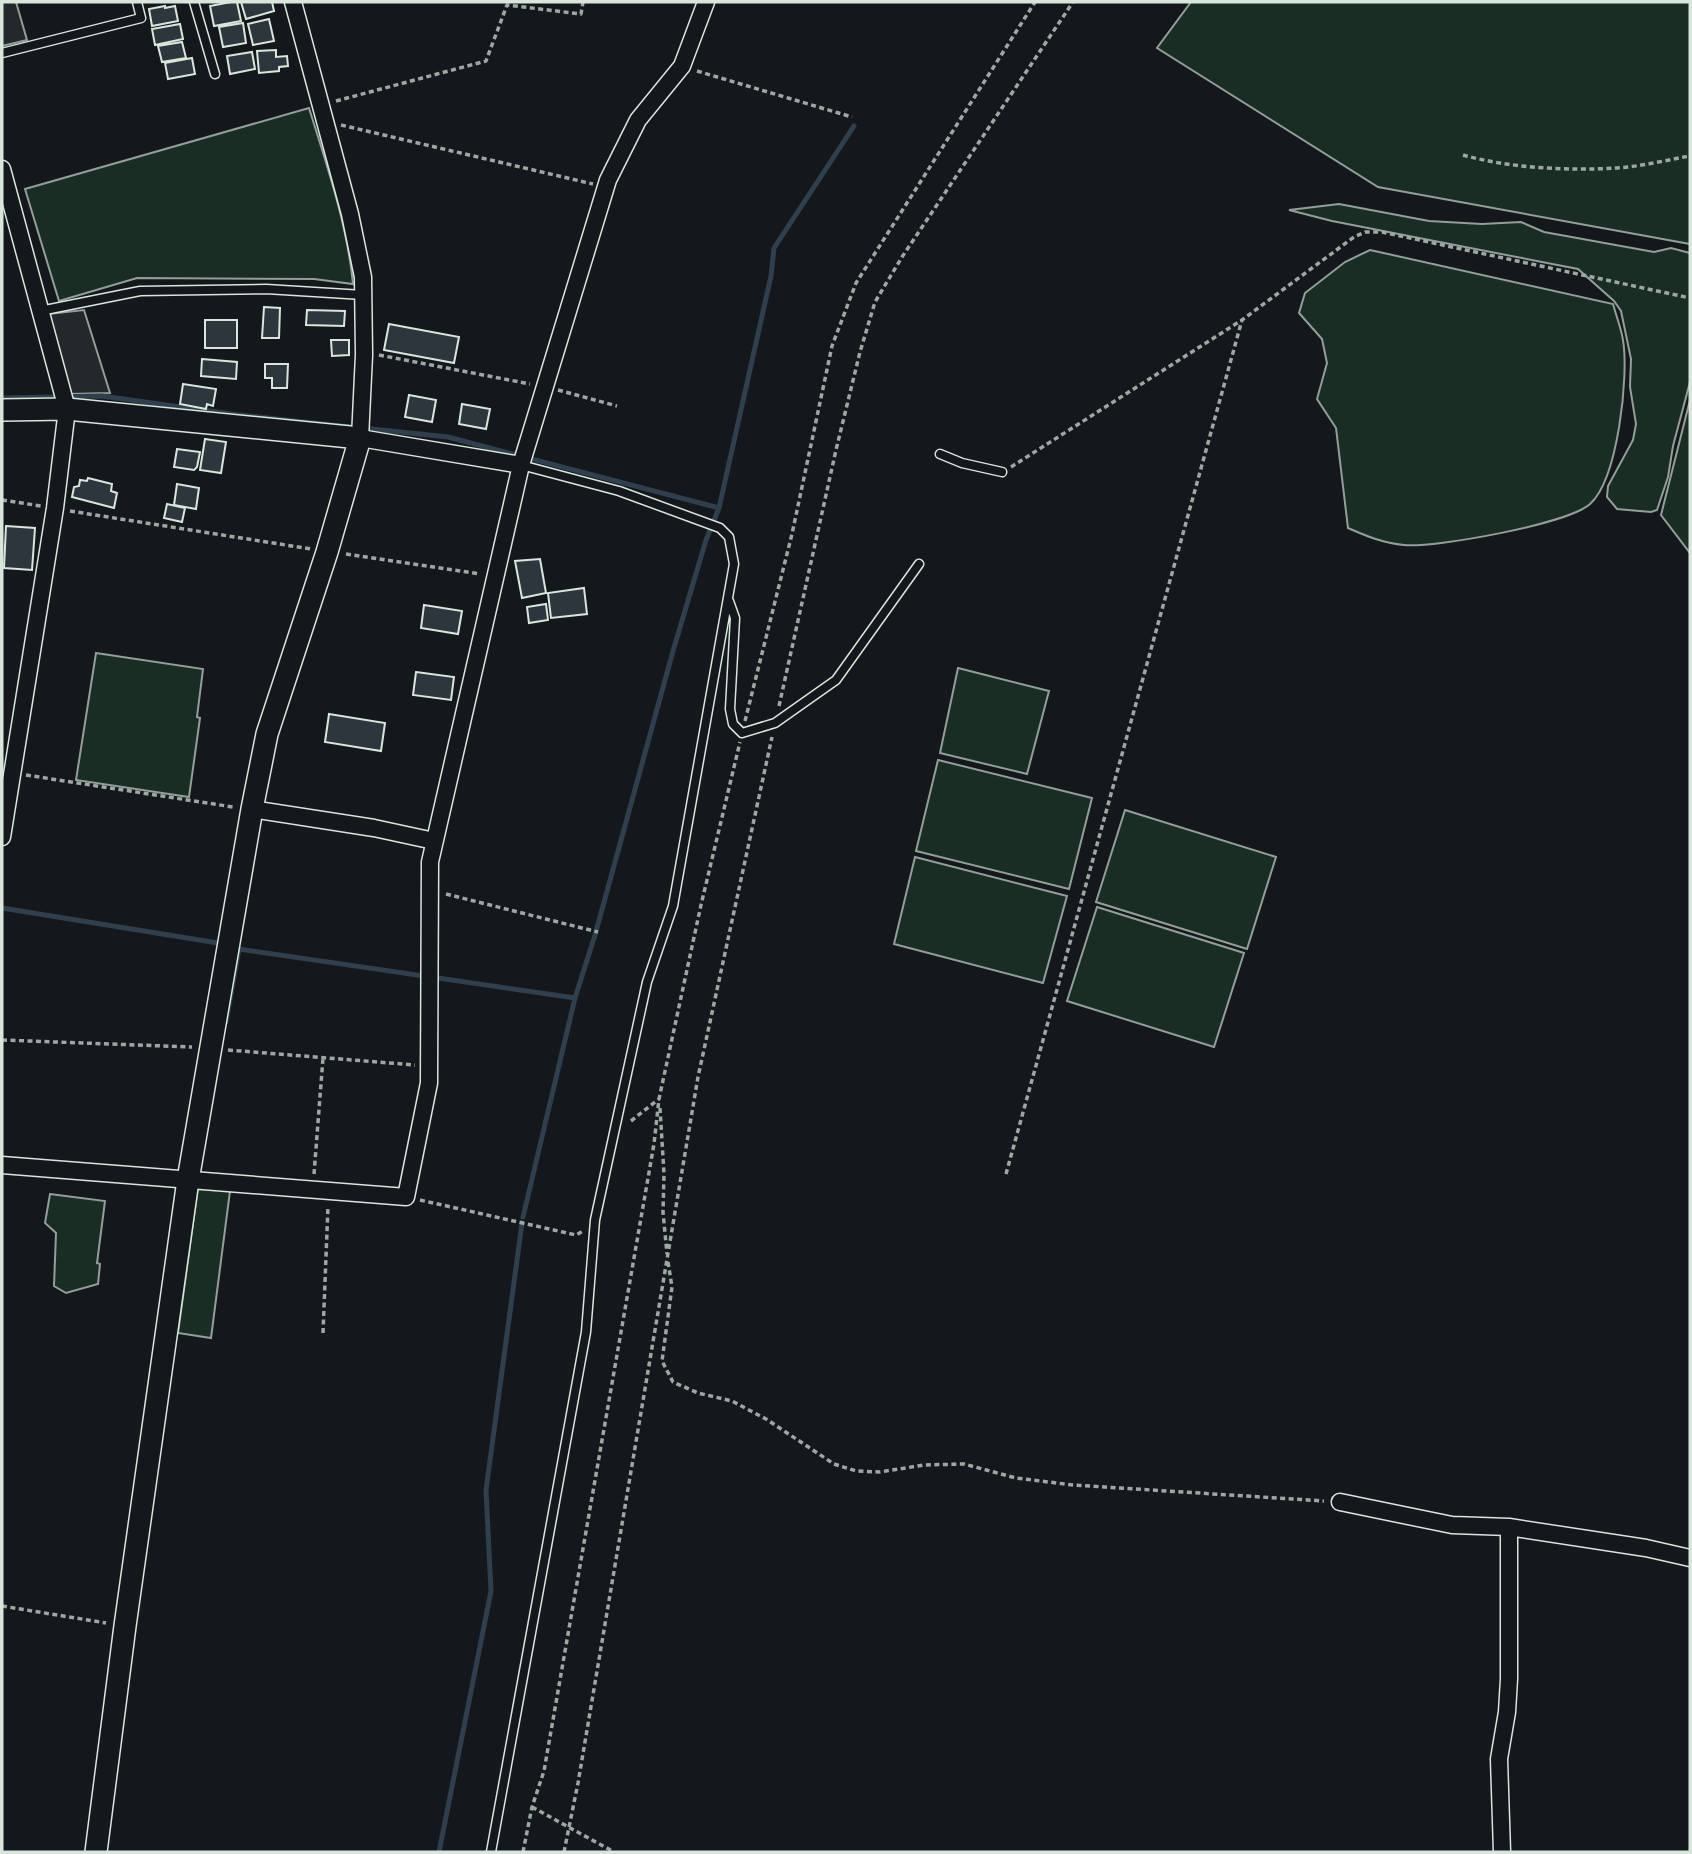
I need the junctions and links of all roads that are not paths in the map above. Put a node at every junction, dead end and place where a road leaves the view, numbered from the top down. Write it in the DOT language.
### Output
graph roads {
  1 [pos="137,2"];
  2 [pos="194,2"];
  3 [pos="293,2"];
  4 [pos="706,2"];
  5 [pos="2,53"];
  6 [pos="215,74"];
  7 [pos="2,169"];
  8 [pos="363,295"];
  9 [pos="40,311"];
  10 [pos="67,409"];
  11 [pos="2,410"];
  12 [pos="360,438"];
  13 [pos="940,454"];
  14 [pos="521,465"];
  15 [pos="1002,472"];
  16 [pos="919,564"];
  17 [pos="728,600"];
  18 [pos="253,809"];
  19 [pos="2,837"];
  20 [pos="434,841"];
  21 [pos="2,1165"];
  22 [pos="188,1180"];
  23 [pos="1340,1502"];
  24 [pos="1509,1527"];
  25 [pos="1690,1558"];
  26 [pos="96,1852"];
  27 [pos="491,1852"];
  28 [pos="1502,1852"];
  1 -- 5 [label="lane"];
  2 -- 6 [label="lane"];
  3 -- 8 [label="street"];
  4 -- 14 [label="street"];
  7 -- 9 [label="street"];
  8 -- 9 [label="lane"];
  8 -- 12 [label="street"];
  9 -- 10 [label="street"];
  10 -- 11 [label="street"];
  10 -- 12 [label="street"];
  10 -- 19 [label="street"];
  12 -- 14 [label="street"];
  12 -- 18 [label="street"];
  13 -- 15 [label="lane"];
  14 -- 17 [label="lane"];
  14 -- 20 [label="street"];
  16 -- 17 [label="lane"];
  17 -- 27 [label="lane"];
  18 -- 20 [label="street"];
  18 -- 22 [label="street"];
  20 -- 22 [label="street"];
  21 -- 22 [label="street"];
  22 -- 26 [label="street"];
  23 -- 24 [label="street"];
  24 -- 25 [label="street"];
  24 -- 28 [label="street"];
}
